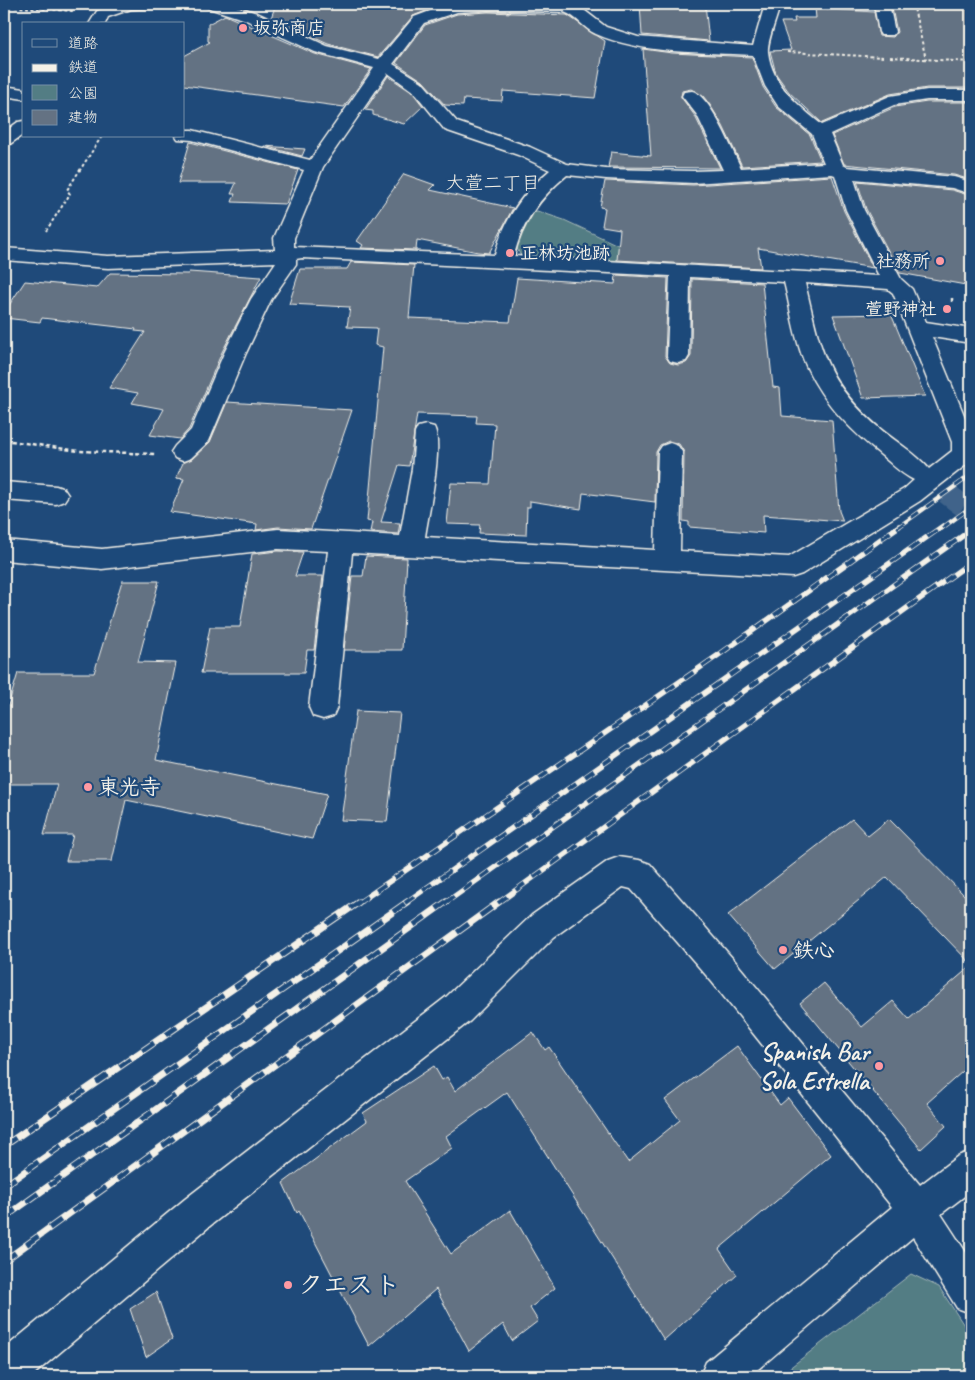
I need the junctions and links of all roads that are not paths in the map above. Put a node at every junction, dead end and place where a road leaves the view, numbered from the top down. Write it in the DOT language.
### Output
graph roads {
  1 [pos="126,4"];
  2 [pos="159,4"];
  3 [pos="211,4"];
  4 [pos="773,4"];
  5 [pos="881,4"];
  6 [pos="456,6"];
  7 [pos="99,19"];
  8 [pos="887,32"];
  9 [pos="760,51"];
  10 [pos="384,66"];
  11 [pos="4,91"];
  12 [pos="22,94"];
  13 [pos="971,95"];
  14 [pos="690,96"];
  15 [pos="22,127"];
  16 [pos="820,132"];
  17 [pos="185,135"];
  18 [pos="4,140"];
  19 [pos="314,167"];
  20 [pos="563,168"];
  21 [pos="839,170"];
  22 [pos="734,173"];
  23 [pos="971,188"];
  24 [pos="4,254"];
  25 [pos="285,255"];
  26 [pos="503,262"];
  27 [pos="680,271"];
  28 [pos="793,276"];
  29 [pos="893,283"];
  30 [pos="918,328"];
  31 [pos="971,336"];
  32 [pos="678,356"];
  33 [pos="426,433"];
  34 [pos="183,452"];
  35 [pos="670,452"];
  36 [pos="920,473"];
  37 [pos="4,491"];
  38 [pos="56,495"];
  39 [pos="342,543"];
  40 [pos="411,546"];
  41 [pos="4,550"];
  42 [pos="667,561"];
  43 [pos="323,707"];
  44 [pos="971,1169"];
  45 [pos="917,1210"];
  46 [pos="971,1294"];
  47 [pos="4,1374"];
  48 [pos="720,1376"];
  1 -- 2 [label="street"];
  1 -- 7 [label="street"];
  3 -- 10 [label="street"];
  4 -- 9 [label="street"];
  5 -- 8 [label="street"];
  6 -- 9 [label="street"];
  6 -- 10 [label="street"];
  9 -- 16 [label="street"];
  10 -- 19 [label="street"];
  10 -- 20 [label="street"];
  11 -- 12 [label="street"];
  13 -- 16 [label="street"];
  14 -- 22 [label="street"];
  15 -- 18 [label="street"];
  16 -- 21 [label="street"];
  17 -- 19 [label="street"];
  19 -- 25 [label="street"];
  20 -- 22 [label="street"];
  20 -- 26 [label="street"];
  21 -- 22 [label="street"];
  21 -- 23 [label="street"];
  21 -- 29 [label="street"];
  24 -- 25 [label="street"];
  25 -- 26 [label="street"];
  25 -- 34 [label="street"];
  26 -- 27 [label="street"];
  27 -- 28 [label="street"];
  27 -- 32 [label="street"];
  28 -- 29 [label="street"];
  28 -- 36 [label="street"];
  29 -- 30 [label="street"];
  30 -- 31 [label="street"];
  30 -- 42 [label="street"];
  33 -- 40 [label="street"];
  35 -- 42 [label="street"];
  37 -- 38 [label="street"];
  39 -- 40 [label="street"];
  39 -- 41 [label="street"];
  39 -- 43 [label="street"];
  40 -- 42 [label="street"];
  44 -- 45 [label="street"];
  45 -- 46 [label="street"];
  45 -- 47 [label="street"];
  45 -- 48 [label="street"];
}
